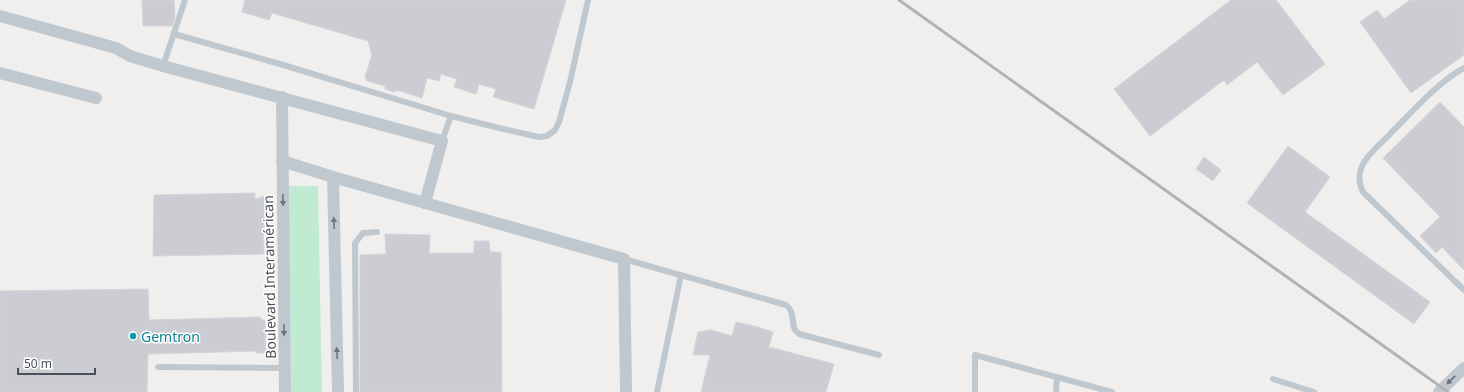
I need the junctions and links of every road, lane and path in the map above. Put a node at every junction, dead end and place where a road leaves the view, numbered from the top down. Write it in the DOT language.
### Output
graph roads {
  1 [pos="185,0"];
  2 [pos="588,0"];
  3 [pos="0,16"];
  4 [pos="174,34"];
  5 [pos="163,66"];
  6 [pos="1464,68"];
  7 [pos="0,72"];
  8 [pos="282,97"];
  9 [pos="96,98"];
  10 [pos="450,116"];
  11 [pos="442,141"];
  12 [pos="282,161"];
  13 [pos="333,177"];
  14 [pos="425,203"];
  15 [pos="377,232"];
  16 [pos="624,258"];
  17 [pos="681,275"];
  18 [pos="1464,290"];
  19 [pos="879,355"];
  20 [pos="158,367"];
  21 [pos="285,368"];
  22 [pos="1464,368"];
  23 [pos="1057,377"];
  24 [pos="1273,380"];
  25 [pos="285,392"];
  26 [pos="338,392"];
  27 [pos="356,392"];
  28 [pos="626,392"];
  29 [pos="657,392"];
  30 [pos="975,392"];
  31 [pos="1056,392"];
  32 [pos="1112,392"];
  33 [pos="1314,392"];
  34 [pos="1439,392"];
  1 -- 4 [label="lane"];
  2 -- 10 [label="lane"];
  3 -- 5 [label="street"];
  4 -- 5 [label="lane"];
  4 -- 10 [label="lane"];
  5 -- 8 [label="street"];
  6 -- 18 [label="lane"];
  7 -- 9 [label="street"];
  8 -- 11 [label="street"];
  8 -- 12 [label="street, Boulevard Interamérican"];
  10 -- 11 [label="lane"];
  11 -- 14 [label="street"];
  12 -- 13 [label="street"];
  12 -- 21 [label="street, Boulevard Interamérican, one-way"];
  13 -- 14 [label="street"];
  26 -- 13 [label="street, one-way"];
  14 -- 16 [label="street"];
  15 -- 27 [label="lane"];
  16 -- 17 [label="lane"];
  16 -- 28 [label="street"];
  17 -- 19 [label="lane"];
  17 -- 29 [label="lane"];
  20 -- 21 [label="lane"];
  21 -- 25 [label="street, Boulevard Interamérican"];
  22 -- 34 [label="street, one-way"];
  23 -- 30 [label="lane"];
  23 -- 31 [label="lane"];
  23 -- 32 [label="lane"];
  24 -- 33 [label="lane"];
}
